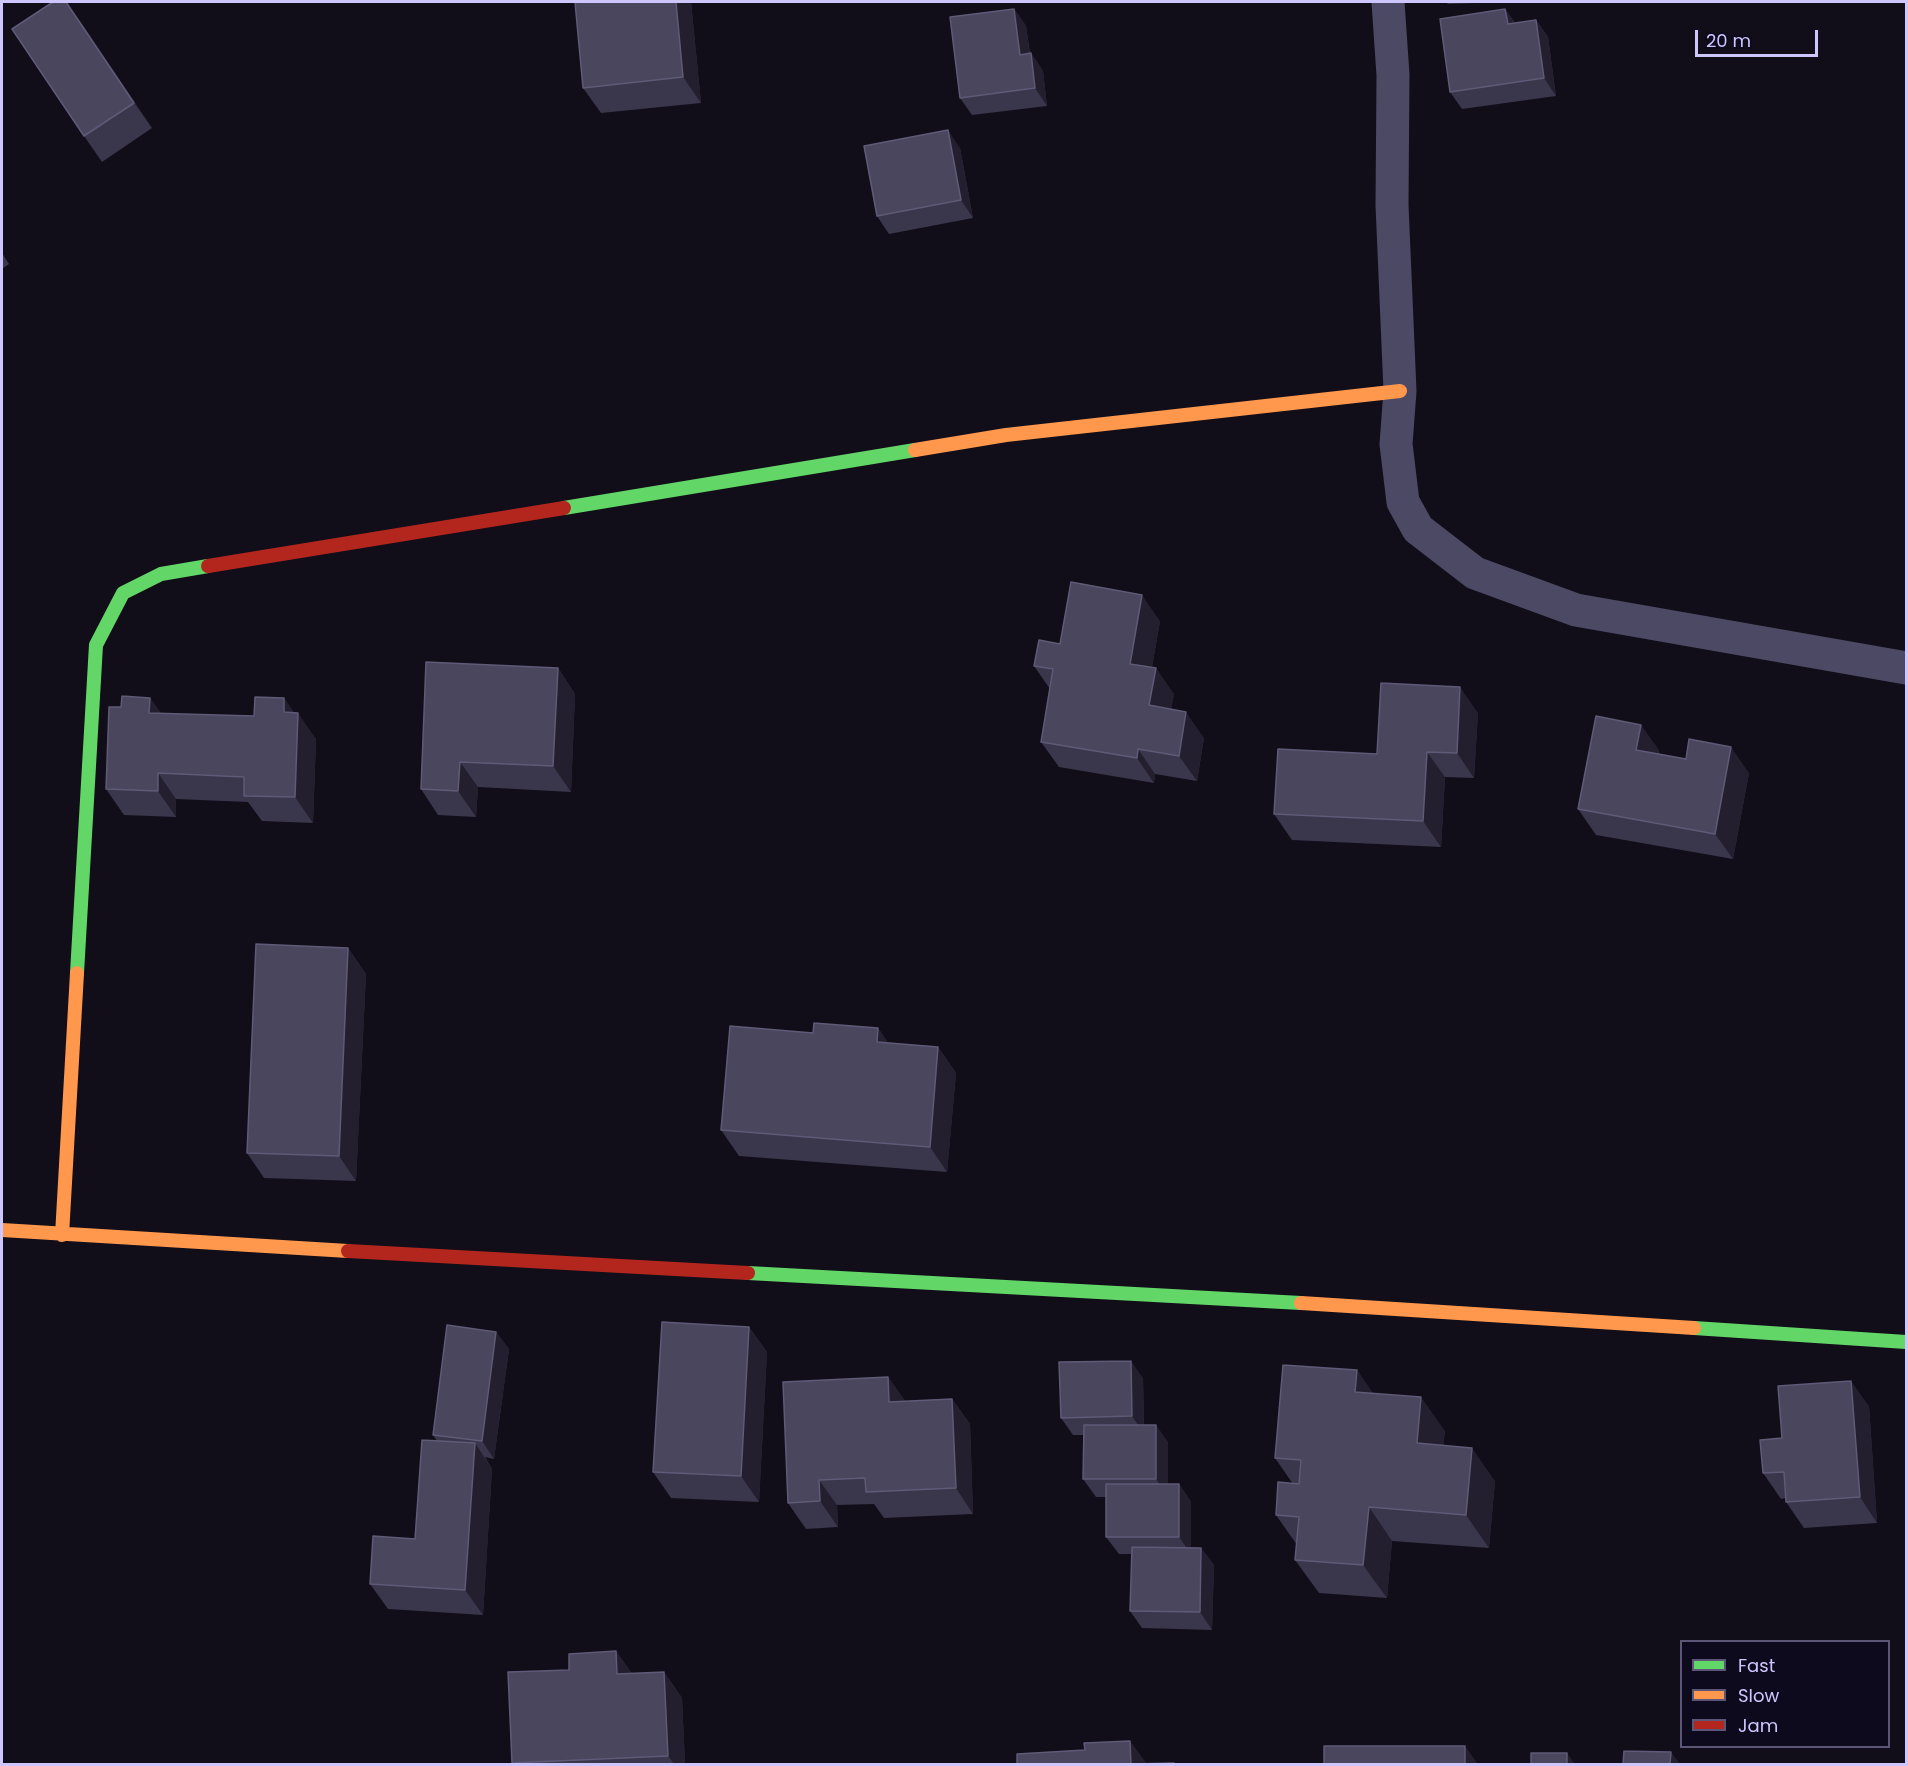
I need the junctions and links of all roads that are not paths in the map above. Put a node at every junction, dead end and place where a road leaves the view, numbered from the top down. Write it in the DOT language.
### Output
graph roads {
  1 [pos="1388,2"];
  2 [pos="1400,391"];
  3 [pos="1906,668"];
  4 [pos="2,1230"];
  5 [pos="62,1235"];
  6 [pos="1906,1342"];
  1 -- 2 [label="street"];
  2 -- 3 [label="street"];
  2 -- 5 [label="street"];
  4 -- 5 [label="street"];
  5 -- 6 [label="street"];
}
